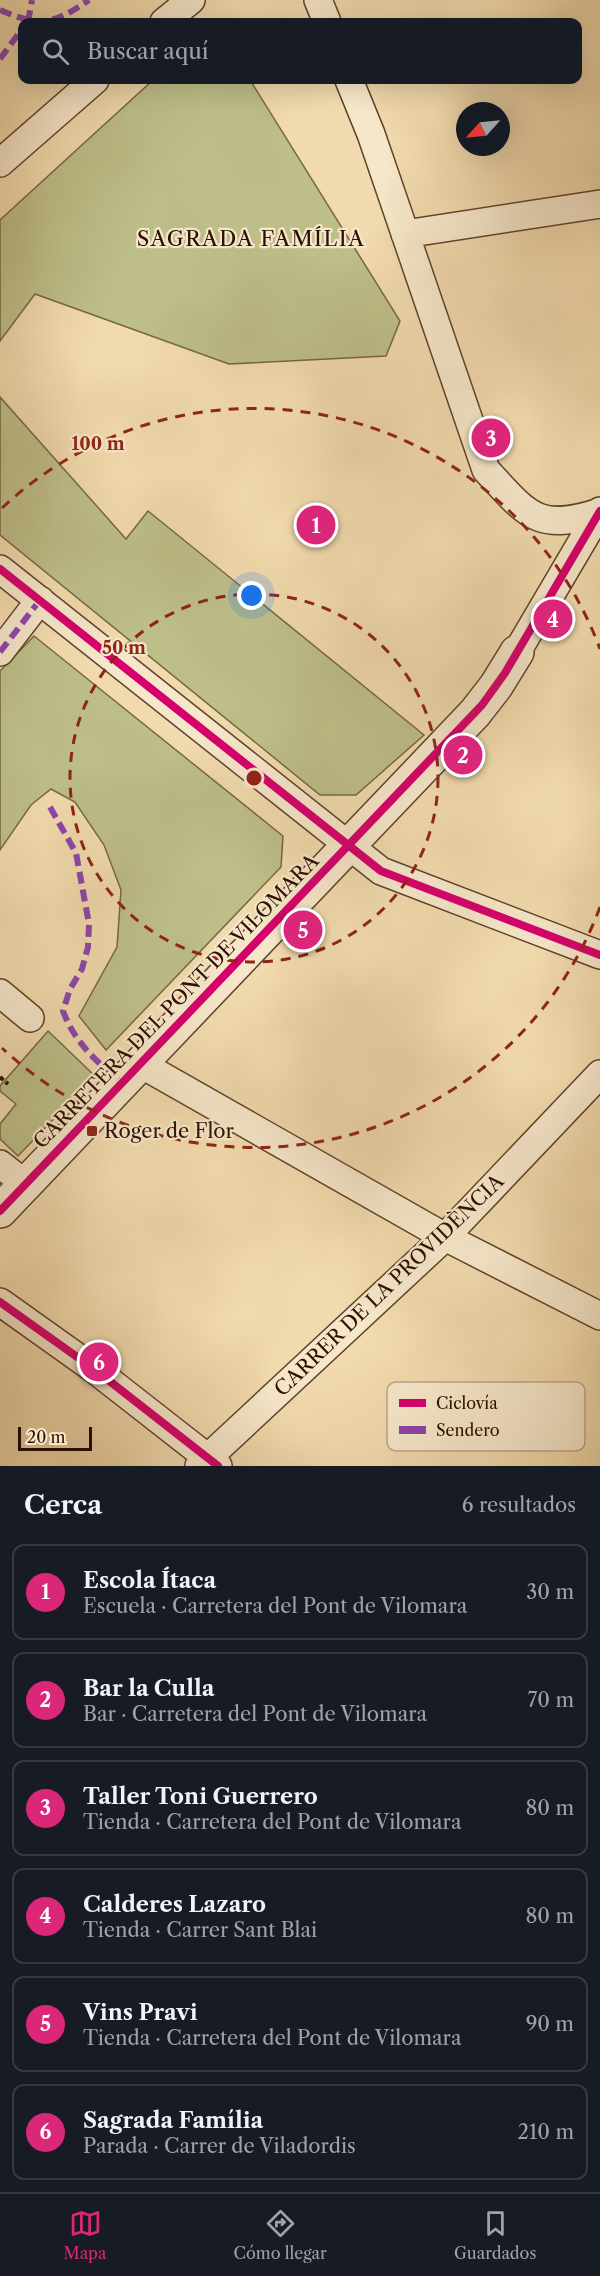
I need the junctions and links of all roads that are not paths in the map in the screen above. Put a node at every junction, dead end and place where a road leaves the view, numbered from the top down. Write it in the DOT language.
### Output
graph roads {
  1 [pos="190,0"];
  2 [pos="318,0"];
  3 [pos="169,18"];
  4 [pos="325,18"];
  5 [pos="90,84"];
  6 [pos="350,84"];
  7 [pos="0,163"];
  8 [pos="600,204"];
  9 [pos="405,234"];
  10 [pos="600,511"];
  11 [pos="0,569"];
  12 [pos="40,600"];
  13 [pos="0,652"];
  14 [pos="517,652"];
  15 [pos="347,845"];
  16 [pos="600,955"];
  17 [pos="0,993"];
  18 [pos="30,1018"];
  19 [pos="139,1063"];
  20 [pos="600,1074"];
  21 [pos="12,1174"];
  22 [pos="0,1211"];
  23 [pos="445,1237"];
  24 [pos="0,1302"];
  25 [pos="600,1316"];
  26 [pos="207,1463"];
  1 -- 3 [label="street"];
  2 -- 4 [label="street"];
  5 -- 7 [label="street"];
  6 -- 9 [label="street"];
  8 -- 9 [label="street"];
  9 -- 10 [label="street"];
  10 -- 14 [label="street"];
  11 -- 12 [label="street"];
  12 -- 13 [label="street"];
  12 -- 15 [label="street"];
  14 -- 15 [label="street, CARRETERA DEL PONT DE VILOMARA"];
  15 -- 16 [label="street"];
  15 -- 19 [label="street, CARRETERA DEL PONT DE VILOMARA"];
  17 -- 18 [label="street"];
  19 -- 21 [label="street, CARRETERA DEL PONT DE VILOMARA"];
  19 -- 23 [label="street"];
  20 -- 23 [label="street, CARRER DE LA PROVIDÈNCIA"];
  21 -- 22 [label="street, CARRETERA DEL PONT DE VILOMARA"];
  23 -- 25 [label="street"];
  23 -- 26 [label="street, CARRER DE LA PROVIDÈNCIA"];
  24 -- 26 [label="street"];
}
